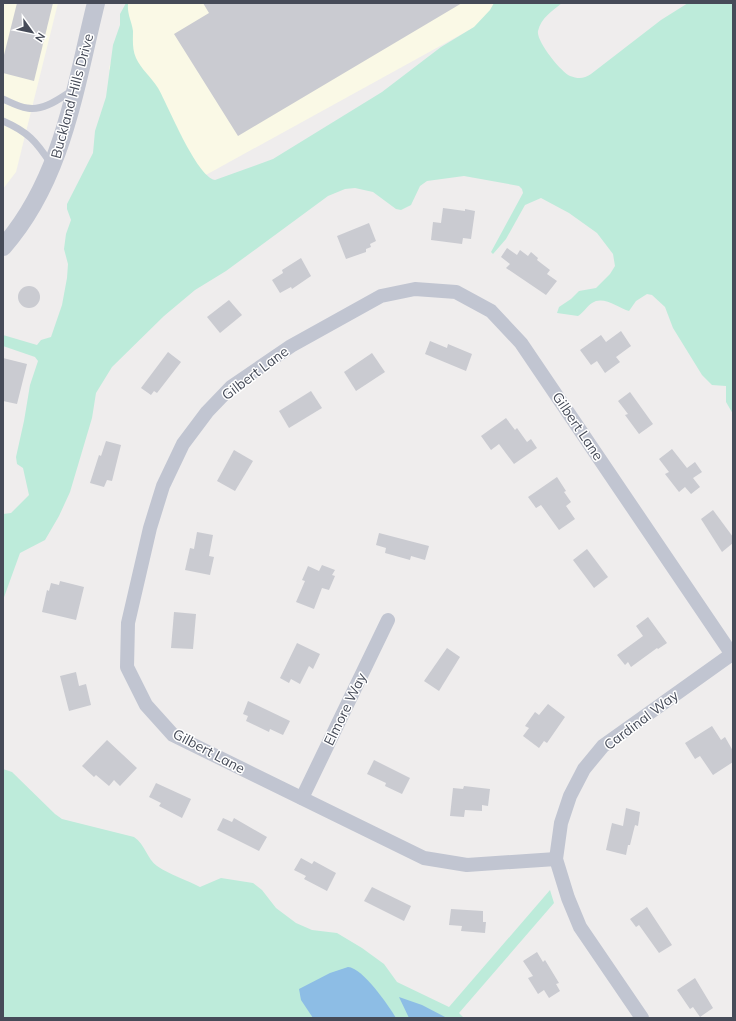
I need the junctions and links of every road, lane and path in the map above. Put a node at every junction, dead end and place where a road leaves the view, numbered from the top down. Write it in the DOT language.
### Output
graph roads {
  1 [pos="96,3"];
  2 [pos="75,89"];
  3 [pos="3,99"];
  4 [pos="3,121"];
  5 [pos="53,166"];
  6 [pos="3,246"];
  7 [pos="388,620"];
  8 [pos="732,655"];
  9 [pos="302,798"];
  10 [pos="556,859"];
  11 [pos="642,1018"];
  1 -- 2 [label="street, Buckland Hills Drive"];
  2 -- 3 [label="lane"];
  2 -- 5 [label="street, Buckland Hills Drive"];
  4 -- 5 [label="lane"];
  5 -- 6 [label="street, Buckland Hills Drive"];
  7 -- 9 [label="street, Elmore Way"];
  8 -- 9 [label="street, Gilbert Lane"];
  8 -- 10 [label="street, Cardinal Way"];
  9 -- 10 [label="street, Gilbert Lane"];
  10 -- 11 [label="street, Cardinal Way"];
}
